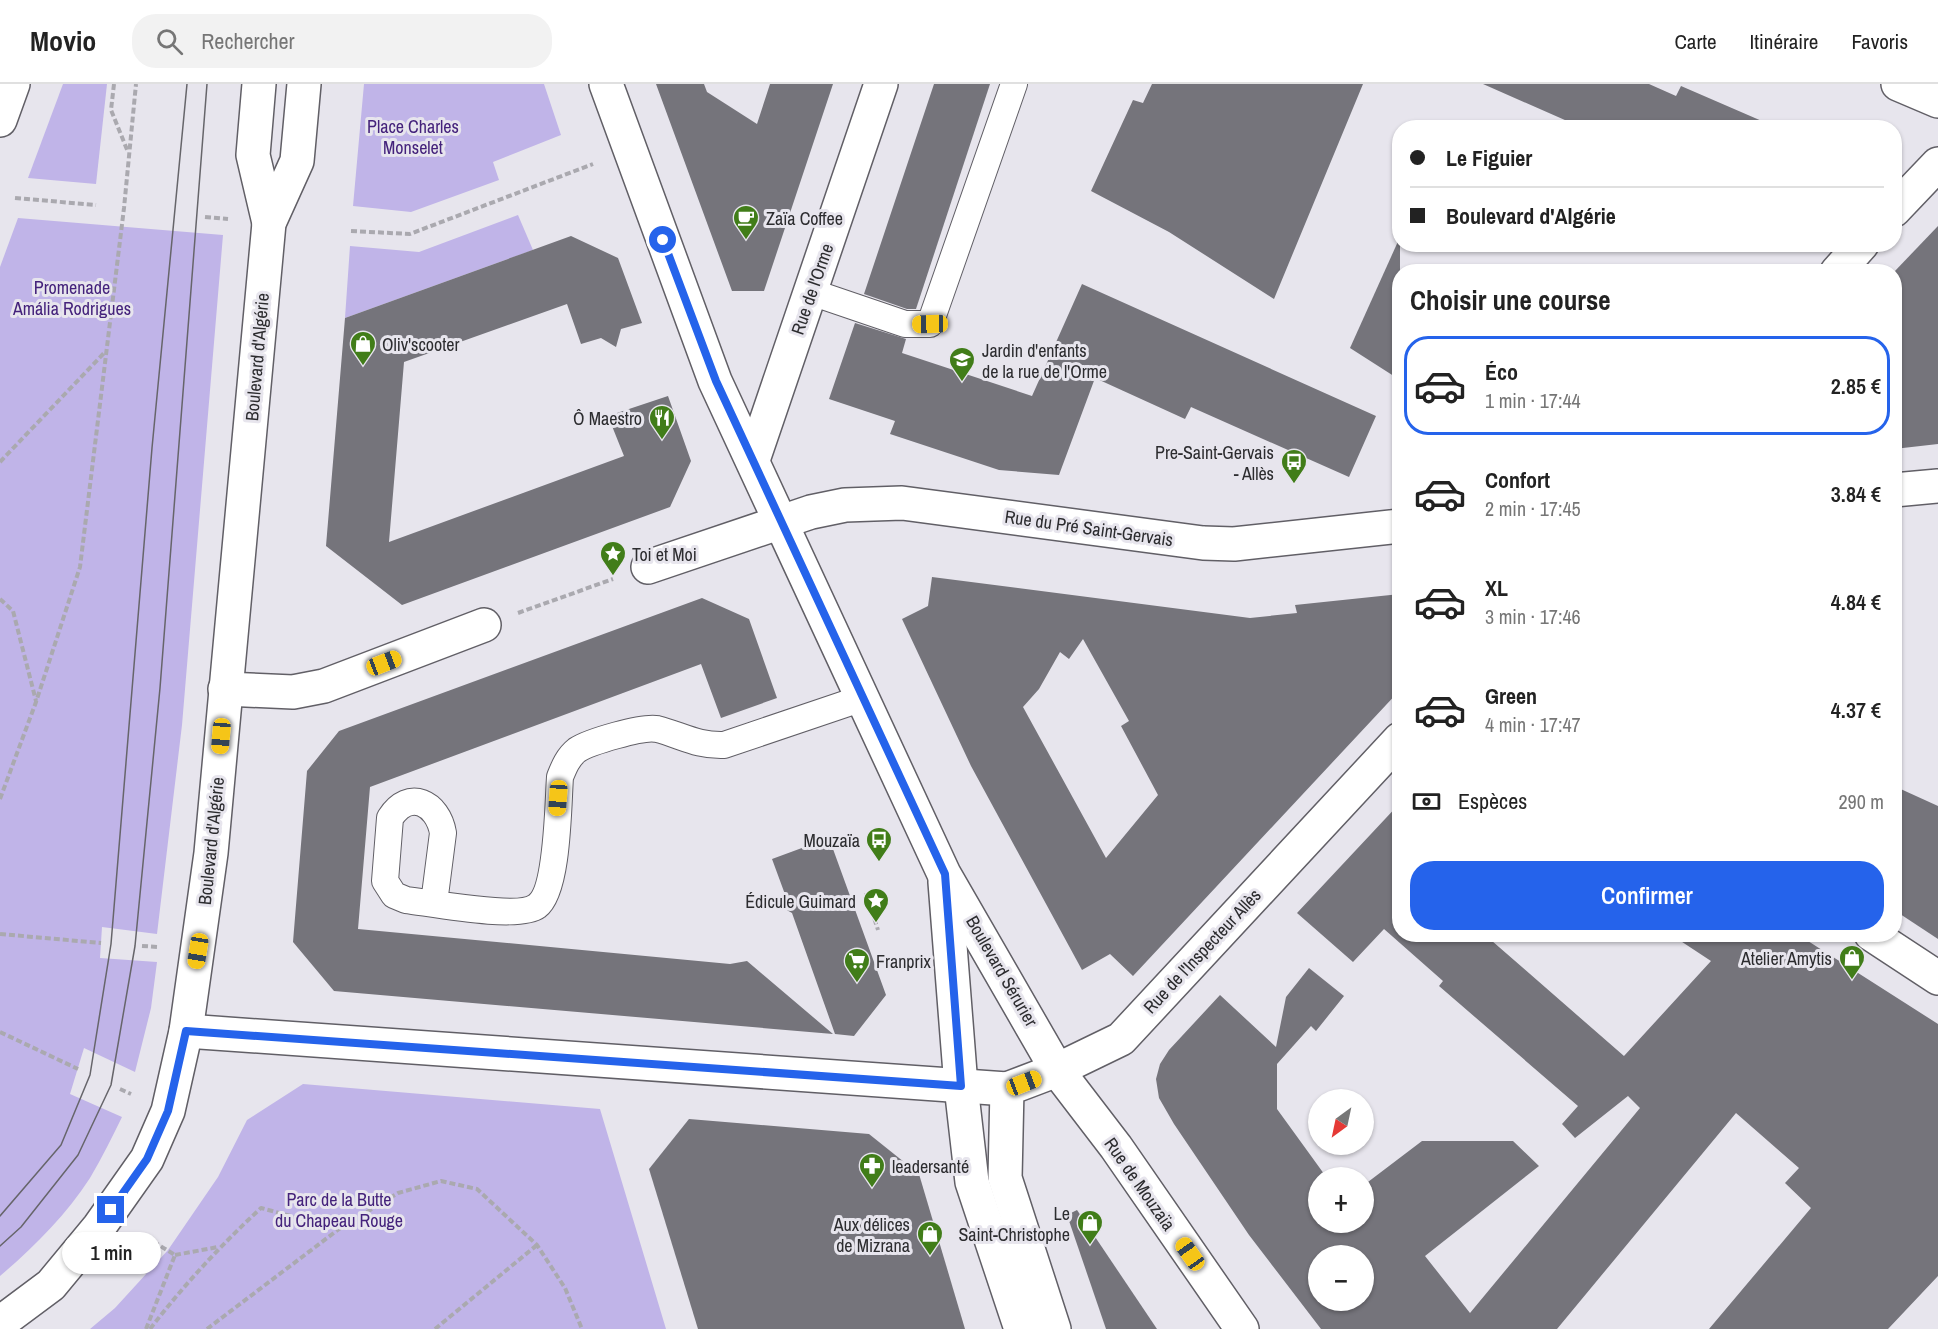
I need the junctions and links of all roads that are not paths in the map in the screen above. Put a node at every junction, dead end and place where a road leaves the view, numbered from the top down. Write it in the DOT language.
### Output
graph roads {
  1 [pos="260,84"];
  2 [pos="304,84"];
  3 [pos="606,84"];
  4 [pos="881,84"];
  5 [pos="1014,84"];
  6 [pos="1898,84"];
  7 [pos="10,85"];
  8 [pos="1938,101"];
  9 [pos="0,120"];
  10 [pos="1938,164"];
  11 [pos="1902,202"];
  12 [pos="269,223"];
  13 [pos="1855,252"];
  14 [pos="1844,264"];
  15 [pos="811,292"];
  16 [pos="753,460"];
  17 [pos="1938,486"];
  18 [pos="1902,489"];
  19 [pos="782,523"];
  20 [pos="1392,527"];
  21 [pos="648,567"];
  22 [pos="484,625"];
  23 [pos="225,689"];
  24 [pos="864,698"];
  25 [pos="1392,748"];
  26 [pos="945,874"];
  27 [pos="434,903"];
  28 [pos="1883,942"];
  29 [pos="1938,978"];
  30 [pos="186,1031"];
  31 [pos="1058,1070"];
  32 [pos="961,1086"];
  33 [pos="1007,1089"];
  34 [pos="0,1323"];
  35 [pos="1021,1329"];
  36 [pos="1054,1329"];
  37 [pos="1242,1329"];
  1 -- 12 [label="street, Boulevard d'Algérie"];
  2 -- 12 [label="street, Boulevard d'Algérie"];
  3 -- 16 [label="street, Boulevard Sérurier"];
  4 -- 15 [label="street, Rue de l'Orme"];
  5 -- 15 [label="lane"];
  6 -- 8 [label="street"];
  7 -- 9 [label="street"];
  10 -- 11 [label="street"];
  12 -- 23 [label="street, Boulevard d'Algérie"];
  13 -- 14 [label="street"];
  15 -- 16 [label="street, Rue de l'Orme"];
  16 -- 19 [label="street, Boulevard Sérurier"];
  17 -- 18 [label="street"];
  19 -- 20 [label="street, Rue du Pré Saint-Gervais"];
  19 -- 21 [label="street, Rue du Pré Saint-Gervais"];
  19 -- 24 [label="street, Boulevard Sérurier"];
  22 -- 23 [label="street"];
  23 -- 30 [label="street, Boulevard d'Algérie"];
  24 -- 26 [label="street, Boulevard Sérurier"];
  24 -- 27 [label="lane"];
  25 -- 31 [label="street, Rue de l'Inspecteur Allès"];
  26 -- 31 [label="street, Boulevard Sérurier"];
  26 -- 32 [label="street, Boulevard Sérurier"];
  28 -- 29 [label="street"];
  30 -- 32 [label="street, Rue de l'Inspecteur Allès"];
  30 -- 34 [label="street, Boulevard d'Algérie"];
  31 -- 33 [label="street, Rue de l'Inspecteur Allès"];
  31 -- 37 [label="street, Rue de Mouzaïa"];
  32 -- 33 [label="street, Rue de l'Inspecteur Allès"];
  32 -- 35 [label="street, Boulevard Sérurier"];
  33 -- 36 [label="street"];
}
